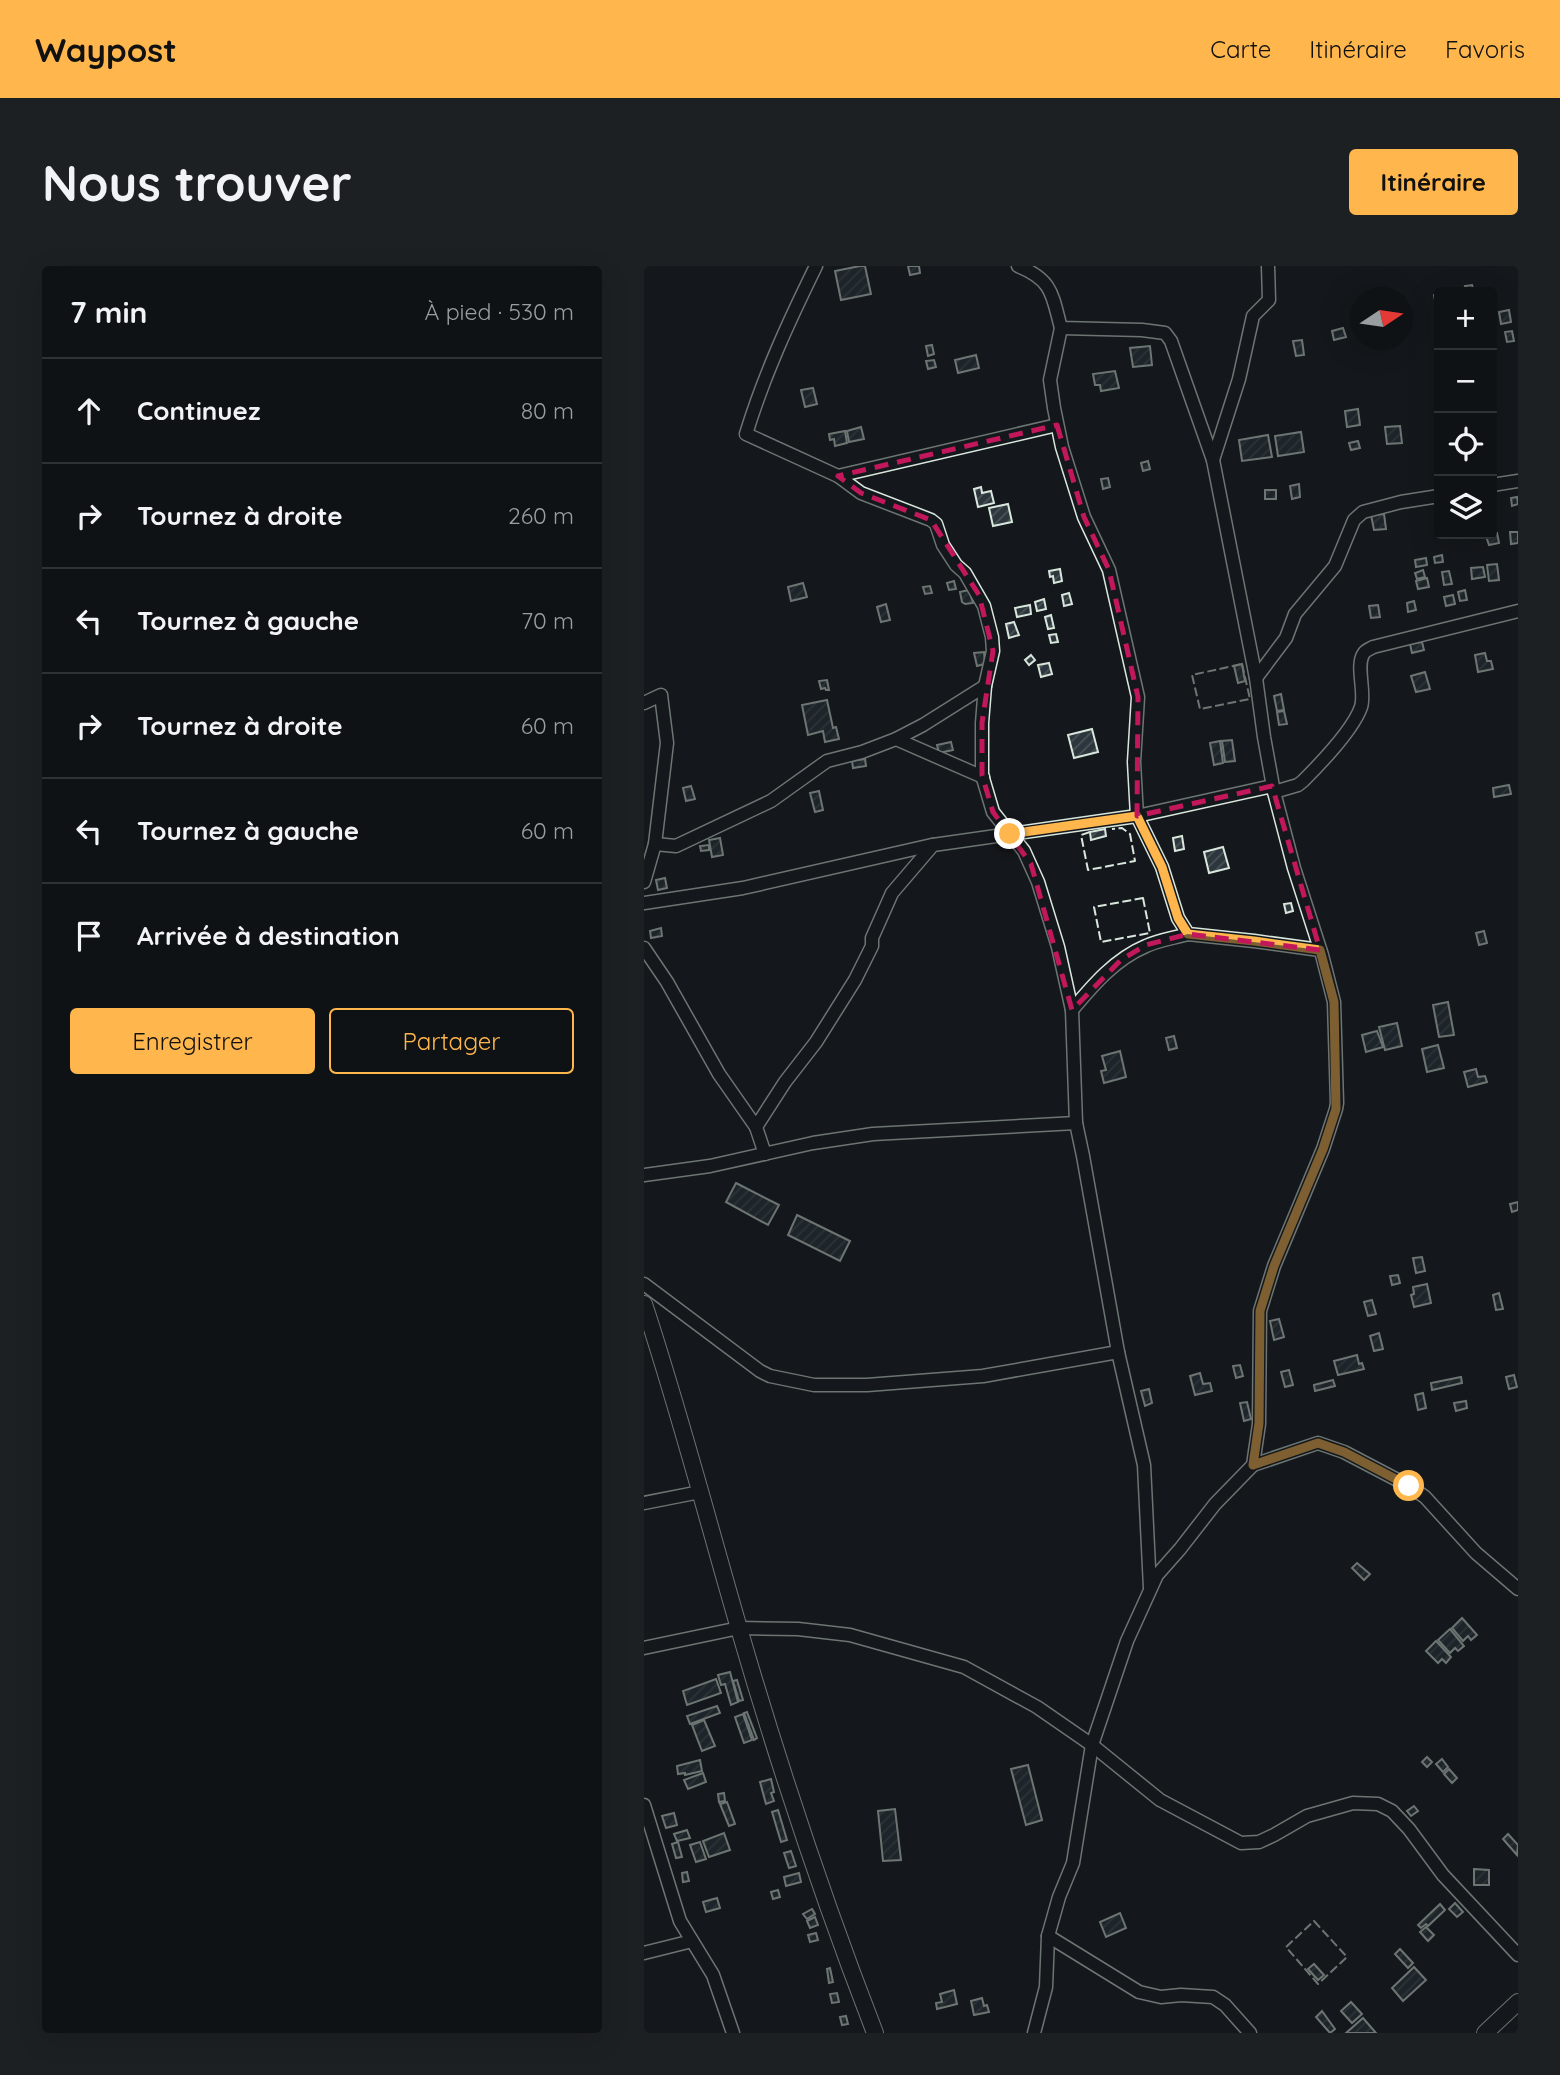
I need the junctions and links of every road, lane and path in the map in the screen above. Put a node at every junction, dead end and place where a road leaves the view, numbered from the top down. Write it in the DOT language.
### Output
graph roads {
  1 [pos="816,266"];
  2 [pos="1018,266"];
  3 [pos="1041,266"];
  4 [pos="1268,266"];
  5 [pos="1047,284"];
  6 [pos="1061,328"];
  7 [pos="1057,425"];
  8 [pos="1213,460"];
  9 [pos="838,476"];
  10 [pos="1518,481"];
  11 [pos="1497,484"];
  12 [pos="1434,497"];
  13 [pos="1518,611"];
  14 [pos="1256,678"];
  15 [pos="985,686"];
  16 [pos="644,703"];
  17 [pos="896,739"];
  18 [pos="983,777"];
  19 [pos="1273,789"];
  20 [pos="1137,816"];
  21 [pos="1010,834"];
  22 [pos="656,844"];
  23 [pos="933,845"];
  24 [pos="644,881"];
  25 [pos="644,903"];
  26 [pos="1188,934"];
  27 [pos="644,948"];
  28 [pos="1320,950"];
  29 [pos="1072,1010"];
  30 [pos="1076,1123"];
  31 [pos="757,1127"];
  32 [pos="765,1154"];
  33 [pos="644,1175"];
  34 [pos="644,1284"];
  35 [pos="644,1304"];
  36 [pos="1118,1352"];
  37 [pos="1253,1465"];
  38 [pos="700,1492"];
  39 [pos="644,1503"];
  40 [pos="1518,1589"];
  41 [pos="1150,1590"];
  42 [pos="739,1628"];
  43 [pos="644,1648"];
  44 [pos="1092,1745"];
  45 [pos="644,1805"];
  46 [pos="1048,1936"];
  47 [pos="692,1941"];
  48 [pos="644,1952"];
  49 [pos="1518,1955"];
  50 [pos="1518,2002"];
  51 [pos="733,2033"];
  52 [pos="875,2033"];
  53 [pos="1034,2033"];
  54 [pos="1250,2033"];
  55 [pos="1485,2033"];
  1 -- 9 [label="street"];
  2 -- 5 [label="street"];
  3 -- 5 [label="street"];
  4 -- 8 [label="street"];
  5 -- 6 [label="street"];
  6 -- 7 [label="street"];
  6 -- 8 [label="street"];
  7 -- 9 [label="street"];
  7 -- 20 [label="street"];
  8 -- 14 [label="street"];
  9 -- 15 [label="street"];
  10 -- 11 [label="street"];
  12 -- 14 [label="street"];
  13 -- 19 [label="street"];
  14 -- 19 [label="street"];
  15 -- 17 [label="street"];
  15 -- 18 [label="street"];
  16 -- 22 [label="street"];
  17 -- 18 [label="street"];
  17 -- 22 [label="street"];
  18 -- 21 [label="street"];
  19 -- 20 [label="street"];
  19 -- 28 [label="street"];
  20 -- 21 [label="street"];
  20 -- 26 [label="street"];
  21 -- 23 [label="street"];
  21 -- 29 [label="street"];
  22 -- 24 [label="street"];
  23 -- 25 [label="street"];
  23 -- 31 [label="street"];
  26 -- 28 [label="street"];
  26 -- 29 [label="street"];
  27 -- 31 [label="street"];
  28 -- 37 [label="street"];
  29 -- 30 [label="street"];
  30 -- 32 [label="street"];
  30 -- 36 [label="street"];
  31 -- 32 [label="street"];
  32 -- 33 [label="street"];
  34 -- 36 [label="street"];
  35 -- 38 [label="street"];
  36 -- 41 [label="street"];
  37 -- 40 [label="street"];
  37 -- 41 [label="street"];
  38 -- 39 [label="street"];
  38 -- 42 [label="street"];
  41 -- 44 [label="street"];
  42 -- 43 [label="street"];
  42 -- 44 [label="street"];
  42 -- 52 [label="street"];
  44 -- 46 [label="street"];
  44 -- 49 [label="street"];
  45 -- 47 [label="street"];
  46 -- 53 [label="street"];
  46 -- 54 [label="street"];
  47 -- 48 [label="street"];
  47 -- 51 [label="street"];
  50 -- 55 [label="street"];
}
